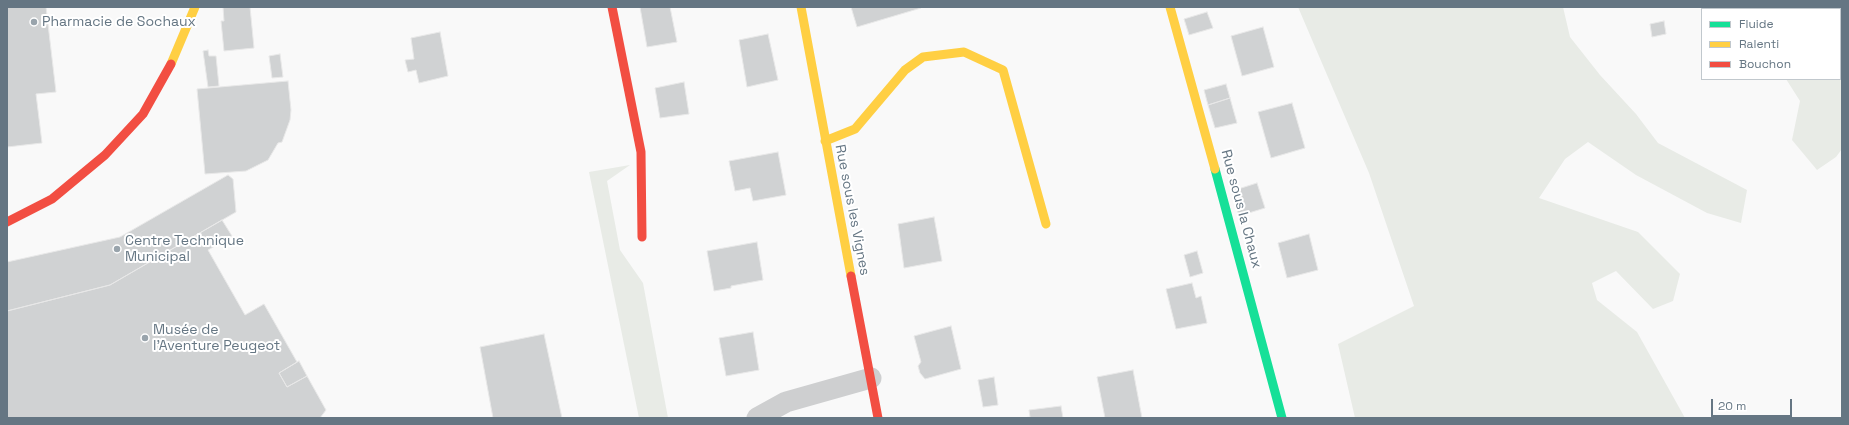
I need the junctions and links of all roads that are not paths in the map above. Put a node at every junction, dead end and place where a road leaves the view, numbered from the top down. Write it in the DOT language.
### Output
graph roads {
  1 [pos="195,7"];
  2 [pos="612,7"];
  3 [pos="801,7"];
  4 [pos="1170,7"];
  5 [pos="825,141"];
  6 [pos="7,222"];
  7 [pos="1046,224"];
  8 [pos="642,236"];
  9 [pos="871,378"];
  10 [pos="757,418"];
  11 [pos="878,418"];
  12 [pos="1282,418"];
  1 -- 6 [label="street"];
  2 -- 8 [label="street"];
  3 -- 5 [label="street, Rue sous les Vignes"];
  4 -- 12 [label="street, Rue sous la Chaux"];
  5 -- 7 [label="street"];
  5 -- 9 [label="street, Rue sous les Vignes"];
  9 -- 10 [label="street"];
  9 -- 11 [label="street, Rue sous les Vignes"];
}
